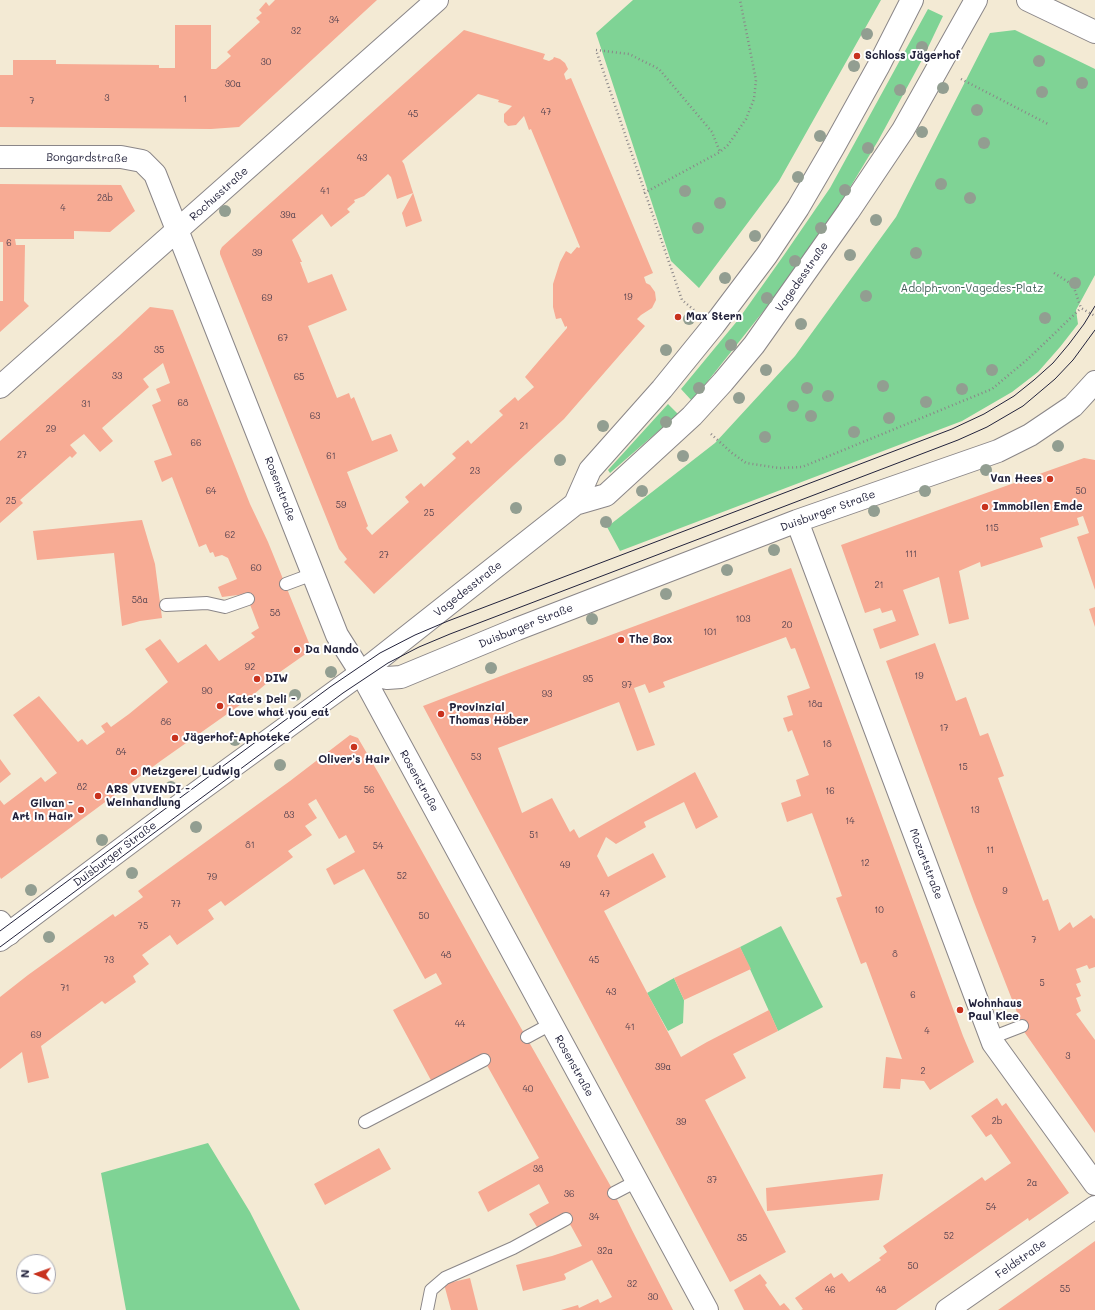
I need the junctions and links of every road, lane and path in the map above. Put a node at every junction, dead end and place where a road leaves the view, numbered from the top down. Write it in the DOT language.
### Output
graph roads {
  1 [pos="437,0"];
  2 [pos="740,0"];
  3 [pos="912,0"];
  4 [pos="976,0"];
  5 [pos="1028,0"];
  6 [pos="1095,32"];
  7 [pos="938,68"];
  8 [pos="1048,124"];
  9 [pos="720,152"];
  10 [pos="0,157"];
  11 [pos="644,193"];
  12 [pos="178,230"];
  13 [pos="1054,273"];
  14 [pos="1081,308"];
  15 [pos="1095,316"];
  16 [pos="714,325"];
  17 [pos="1094,384"];
  18 [pos="0,387"];
  19 [pos="692,416"];
  20 [pos="575,504"];
  21 [pos="797,521"];
  22 [pos="313,574"];
  23 [pos="286,584"];
  24 [pos="248,599"];
  25 [pos="166,605"];
  26 [pos="361,673"];
  27 [pos="3,932"];
  28 [pos="551,1024"];
  29 [pos="1022,1026"];
  30 [pos="527,1037"];
  31 [pos="991,1038"];
  32 [pos="484,1060"];
  33 [pos="365,1122"];
  34 [pos="637,1181"];
  35 [pos="1095,1184"];
  36 [pos="614,1193"];
  37 [pos="1095,1207"];
  38 [pos="566,1219"];
  39 [pos="427,1310"];
  40 [pos="707,1310"];
  41 [pos="947,1310"];
  1 -- 12 [label="street, Rochusstraße"];
  2 -- 9 [label="path"];
  3 -- 16 [label="street, Vagedesstraße"];
  4 -- 7 [label="street, Vagedesstraße"];
  5 -- 6 [label="street"];
  7 -- 8 [label="path"];
  7 -- 19 [label="street, Vagedesstraße"];
  9 -- 11 [label="path"];
  9 -- 11 [label="path"];
  10 -- 12 [label="street, Bongardstraße"];
  11 -- 16 [label="path"];
  12 -- 18 [label="street, Rochusstraße"];
  12 -- 22 [label="street, Rosenstraße"];
  13 -- 14 [label="path"];
  14 -- 15 [label="path"];
  14 -- 19 [label="path"];
  16 -- 20 [label="street, Vagedesstraße"];
  17 -- 21 [label="street, Duisburger Straße"];
  19 -- 20 [label="street, Vagedesstraße"];
  20 -- 26 [label="street, Vagedesstraße"];
  21 -- 26 [label="street, Duisburger Straße"];
  21 -- 31 [label="street, Mozartstraße"];
  22 -- 23 [label="lane"];
  22 -- 26 [label="street, Rosenstraße"];
  24 -- 25 [label="lane"];
  26 -- 27 [label="street, Duisburger Straße"];
  26 -- 28 [label="street, Rosenstraße"];
  28 -- 30 [label="lane"];
  28 -- 34 [label="street, Rosenstraße"];
  29 -- 31 [label="lane"];
  31 -- 35 [label="street, Mozartstraße"];
  32 -- 33 [label="lane"];
  34 -- 36 [label="lane"];
  34 -- 40 [label="street, Rosenstraße"];
  37 -- 41 [label="street, Feldstraße"];
  38 -- 39 [label="lane"];
}
